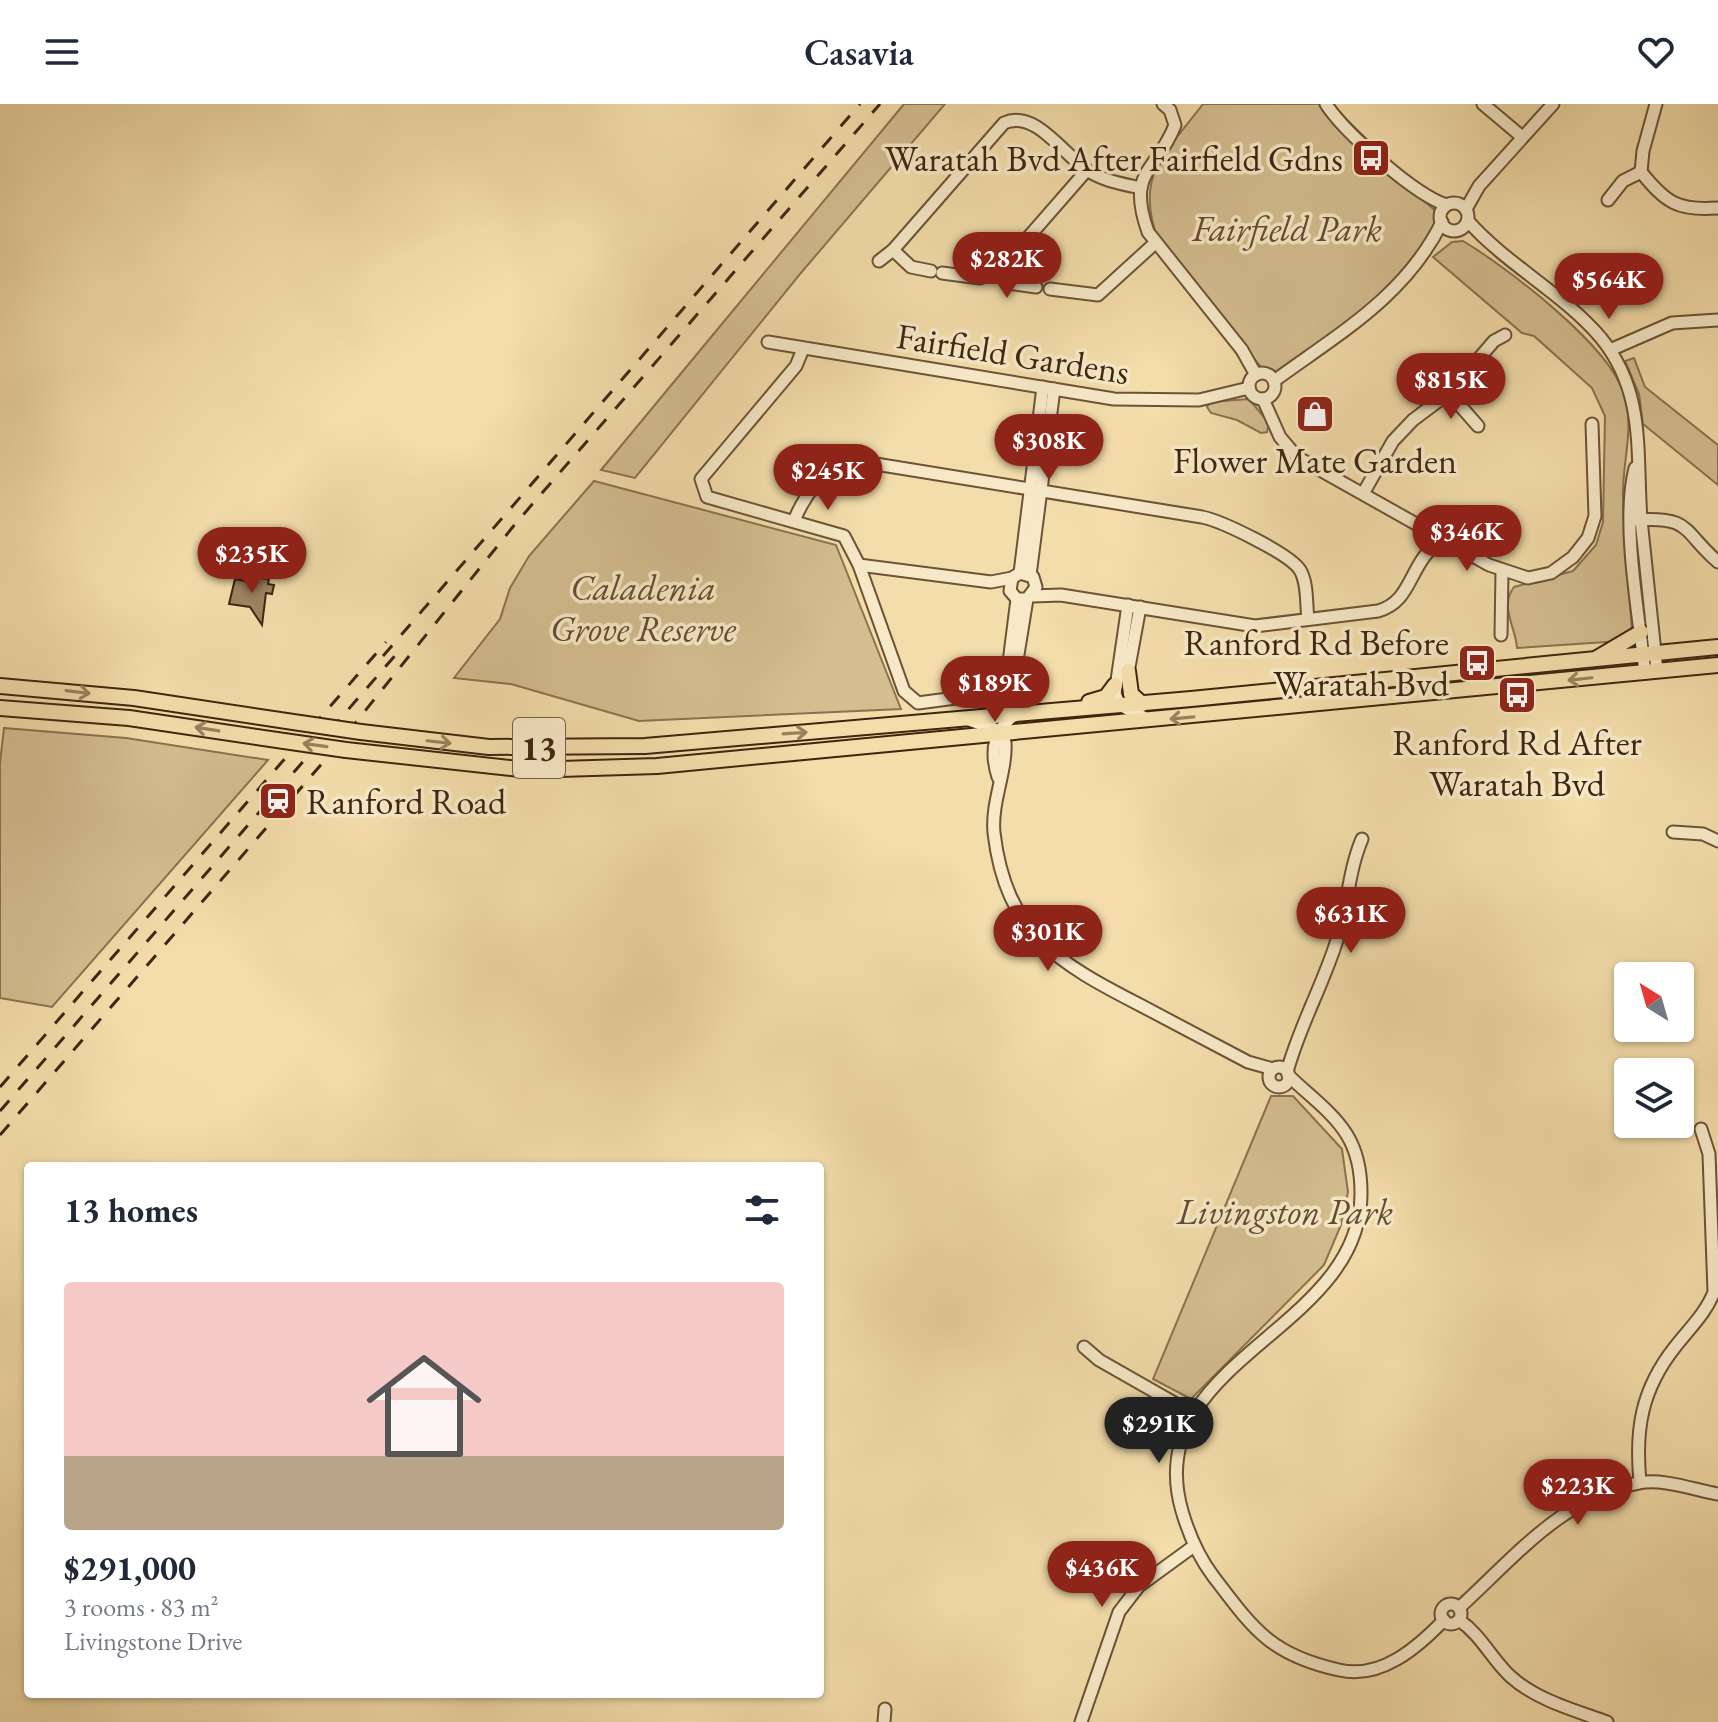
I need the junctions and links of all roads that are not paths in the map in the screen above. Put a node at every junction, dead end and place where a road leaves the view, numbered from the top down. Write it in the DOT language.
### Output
graph roads {
  1 [pos="1163,104"];
  2 [pos="1326,104"];
  3 [pos="1483,104"];
  4 [pos="1553,104"];
  5 [pos="1656,104"];
  6 [pos="1521,136"];
  7 [pos="1087,170"];
  8 [pos="1641,172"];
  9 [pos="1141,188"];
  10 [pos="1423,192"];
  11 [pos="1608,200"];
  12 [pos="1718,208"];
  13 [pos="1459,210"];
  14 [pos="1448,225"];
  15 [pos="1154,244"];
  16 [pos="1488,244"];
  17 [pos="893,250"];
  18 [pos="879,261"];
  19 [pos="998,272"];
  20 [pos="1036,287"];
  21 [pos="1050,289"];
  22 [pos="1718,320"];
  23 [pos="1505,335"];
  24 [pos="768,342"];
  25 [pos="803,349"];
  26 [pos="1610,350"];
  27 [pos="1256,375"];
  28 [pos="1274,381"];
  29 [pos="1049,388"];
  30 [pos="1249,388"];
  31 [pos="1449,393"];
  32 [pos="1263,399"];
  33 [pos="1592,424"];
  34 [pos="1478,426"];
  35 [pos="1036,490"];
  36 [pos="1364,492"];
  37 [pos="1636,520"];
  38 [pos="794,521"];
  39 [pos="1436,534"];
  40 [pos="1718,562"];
  41 [pos="859,565"];
  42 [pos="881,567"];
  43 [pos="1502,571"];
  44 [pos="864,578"];
  45 [pos="1023,587"];
  46 [pos="1134,606"];
  47 [pos="1308,619"];
  48 [pos="1641,632"];
  49 [pos="1501,635"];
  50 [pos="1718,647"];
  51 [pos="1649,654"];
  52 [pos="1593,660"];
  53 [pos="1718,665"];
  54 [pos="1128,671"];
  55 [pos="1651,672"];
  56 [pos="1115,685"];
  57 [pos="0,686"];
  58 [pos="1142,704"];
  59 [pos="1120,705"];
  60 [pos="0,708"];
  61 [pos="1058,709"];
  62 [pos="1020,712"];
  63 [pos="960,718"];
  64 [pos="1154,720"];
  65 [pos="1100,725"];
  66 [pos="998,737"];
  67 [pos="1673,832"];
  68 [pos="1362,839"];
  69 [pos="1718,841"];
  70 [pos="1279,1075"];
  71 [pos="1701,1129"];
  72 [pos="1084,1347"];
  73 [pos="1192,1413"];
  74 [pos="1640,1482"];
  75 [pos="1718,1494"];
  76 [pos="1194,1546"];
  77 [pos="1459,1614"];
  78 [pos="885,1709"];
  79 [pos="884,1722"];
  80 [pos="1081,1722"];
  81 [pos="1607,1722"];
  1 -- 9 [label="street"];
  2 -- 10 [label="street"];
  3 -- 6 [label="street"];
  4 -- 6 [label="street"];
  5 -- 8 [label="street"];
  6 -- 13 [label="street"];
  7 -- 9 [label="street"];
  7 -- 17 [label="street"];
  7 -- 19 [label="street"];
  8 -- 11 [label="street"];
  8 -- 12 [label="street"];
  9 -- 15 [label="street"];
  10 -- 13 [label="street"];
  10 -- 14 [label="street"];
  13 -- 14 [label="street"];
  13 -- 14 [label="street"];
  13 -- 16 [label="street"];
  14 -- 16 [label="street"];
  14 -- 28 [label="street"];
  15 -- 21 [label="street"];
  15 -- 27 [label="street"];
  16 -- 26 [label="street"];
  17 -- 18 [label="street"];
  17 -- 19 [label="street"];
  19 -- 20 [label="street"];
  22 -- 26 [label="street"];
  23 -- 31 [label="street"];
  24 -- 25 [label="street, Fairfield Gardens"];
  25 -- 29 [label="street, Fairfield Gardens"];
  25 -- 38 [label="street"];
  26 -- 37 [label="street"];
  27 -- 28 [label="street"];
  27 -- 30 [label="street"];
  28 -- 32 [label="street"];
  29 -- 30 [label="street, Fairfield Gardens"];
  29 -- 35 [label="street"];
  30 -- 32 [label="street"];
  31 -- 34 [label="street"];
  31 -- 36 [label="street"];
  32 -- 36 [label="street"];
  33 -- 43 [label="street"];
  35 -- 38 [label="street"];
  35 -- 45 [label="street"];
  35 -- 47 [label="street"];
  36 -- 39 [label="street"];
  37 -- 40 [label="street"];
  37 -- 48 [label="street"];
  37 -- 51 [label="street"];
  38 -- 41 [label="street"];
  39 -- 43 [label="street"];
  39 -- 47 [label="street"];
  41 -- 42 [label="street"];
  41 -- 44 [label="street"];
  42 -- 44 [label="street"];
  42 -- 45 [label="street"];
  43 -- 49 [label="street"];
  44 -- 45 [label="street"];
  45 -- 46 [label="street"];
  46 -- 47 [label="street"];
  46 -- 54 [label="street"];
  46 -- 56 [label="street"];
  48 -- 51 [label="street"];
  48 -- 52 [label="main road"];
  50 -- 51 [label="main road, 13"];
  51 -- 52 [label="main road, 13"];
  51 -- 55 [label="street"];
  52 -- 58 [label="main road, 13"];
  53 -- 55 [label="main road, 13"];
  54 -- 58 [label="main road"];
  54 -- 59 [label="street"];
  55 -- 64 [label="main road, 13, one-way"];
  56 -- 59 [label="street"];
  56 -- 61 [label="main road"];
  57 -- 63 [label="main road, 13, one-way, bridge"];
  58 -- 59 [label="main road, 13"];
  59 -- 61 [label="main road, 13"];
  59 -- 64 [label="street"];
  59 -- 65 [label="street"];
  66 -- 60 [label="main road, 13, one-way, bridge"];
  61 -- 62 [label="main road, 13"];
  62 -- 63 [label="main road, 13"];
  62 -- 66 [label="street"];
  63 -- 66 [label="street"];
  64 -- 65 [label="main road, 13"];
  65 -- 66 [label="main road, 13"];
  66 -- 70 [label="street"];
  67 -- 69 [label="street"];
  68 -- 70 [label="street"];
  70 -- 73 [label="street"];
  71 -- 74 [label="street"];
  72 -- 73 [label="street"];
  73 -- 76 [label="street"];
  74 -- 75 [label="street"];
  74 -- 77 [label="street"];
  76 -- 77 [label="street"];
  76 -- 80 [label="street"];
  77 -- 81 [label="street"];
  78 -- 79 [label="street"];
}
